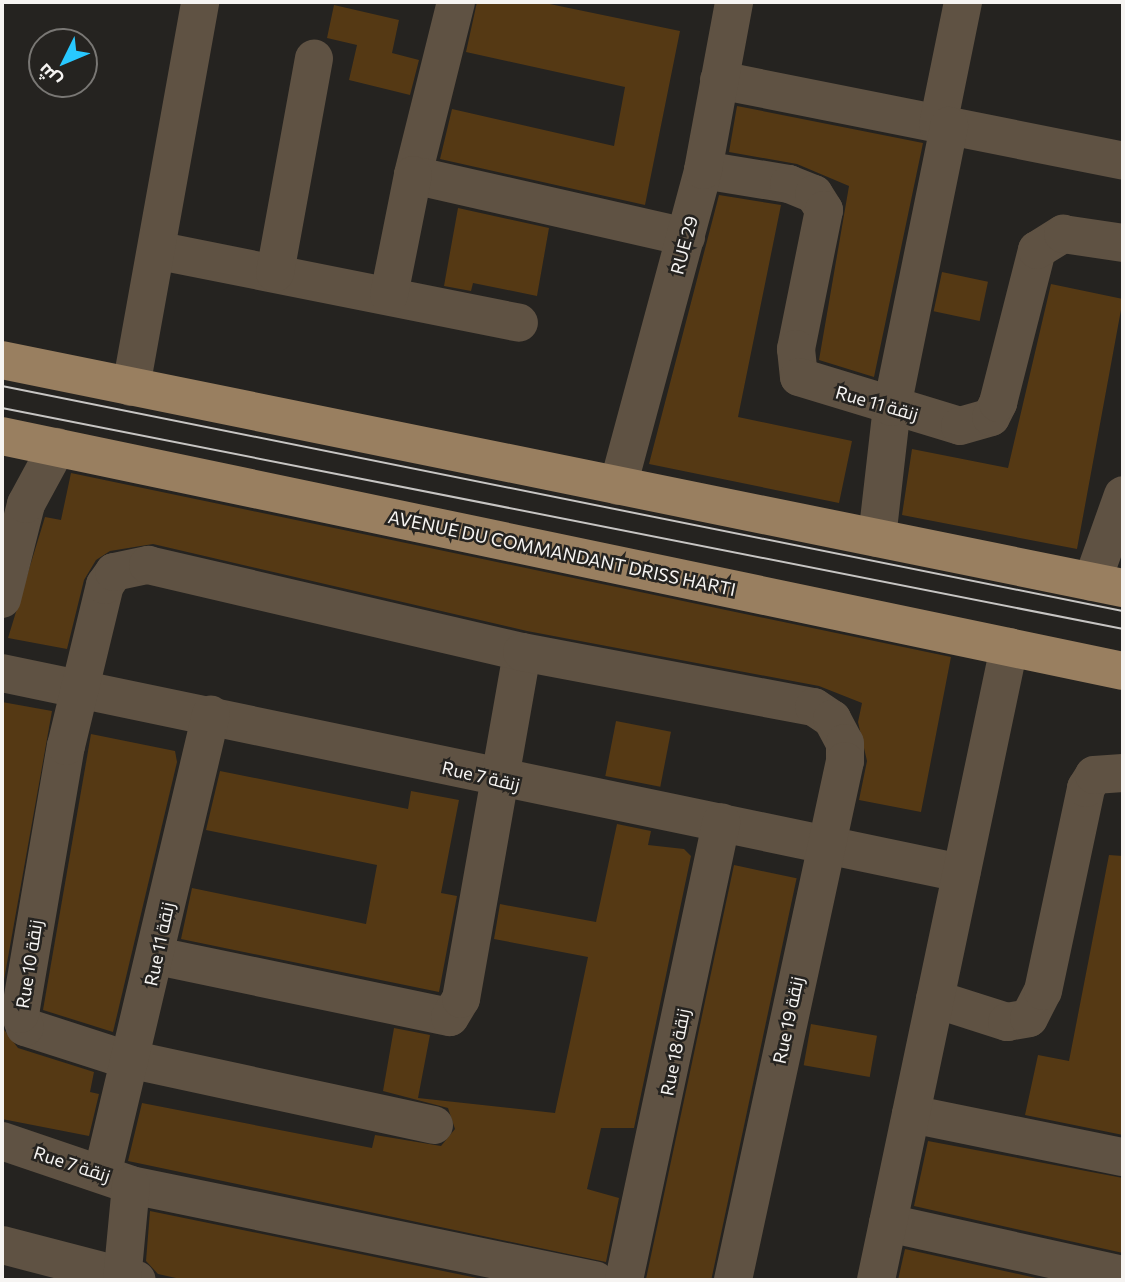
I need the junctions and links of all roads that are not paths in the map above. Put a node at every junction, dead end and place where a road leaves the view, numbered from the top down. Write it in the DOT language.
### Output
graph roads {
  1 [pos="200,2"];
  2 [pos="456,2"];
  3 [pos="733,2"];
  4 [pos="963,2"];
  5 [pos="314,59"];
  6 [pos="719,80"];
  7 [pos="943,126"];
  8 [pos="1123,161"];
  9 [pos="415,163"];
  10 [pos="704,170"];
  11 [pos="686,237"];
  12 [pos="1123,243"];
  13 [pos="160,251"];
  14 [pos="275,274"];
  15 [pos="389,295"];
  16 [pos="519,323"];
  17 [pos="2,360"];
  18 [pos="131,387"];
  19 [pos="892,407"];
  20 [pos="2,436"];
  21 [pos="57,447"];
  22 [pos="618,486"];
  23 [pos="1123,495"];
  24 [pos="877,538"];
  25 [pos="1107,585"];
  26 [pos="2,599"];
  27 [pos="1009,647"];
  28 [pos="522,652"];
  29 [pos="1123,671"];
  30 [pos="2,673"];
  31 [pos="83,689"];
  32 [pos="211,715"];
  33 [pos="1123,773"];
  34 [pos="499,780"];
  35 [pos="721,822"];
  36 [pos="824,844"];
  37 [pos="961,873"];
  38 [pos="158,956"];
  39 [pos="935,999"];
  40 [pos="132,1059"];
  41 [pos="911,1114"];
  42 [pos="434,1125"];
  43 [pos="2,1141"];
  44 [pos="1123,1157"];
  45 [pos="117,1178"];
  46 [pos="888,1223"];
  47 [pos="2,1245"];
  48 [pos="1123,1275"];
  49 [pos="127,1279"];
  50 [pos="595,1280"];
  51 [pos="624,1280"];
  52 [pos="733,1280"];
  53 [pos="876,1280"];
  1 -- 13 [label="street"];
  2 -- 9 [label="street"];
  3 -- 6 [label="street, RUE 29"];
  4 -- 7 [label="street"];
  5 -- 14 [label="street"];
  6 -- 7 [label="street"];
  6 -- 10 [label="street, RUE 29"];
  7 -- 8 [label="street"];
  7 -- 19 [label="street"];
  9 -- 11 [label="street"];
  9 -- 15 [label="street"];
  10 -- 11 [label="street, RUE 29"];
  10 -- 19 [label="street, Rue 11 زنقة"];
  11 -- 22 [label="street, RUE 29"];
  12 -- 19 [label="street, Rue 11 زنقة"];
  13 -- 14 [label="street"];
  13 -- 18 [label="street"];
  14 -- 15 [label="street"];
  15 -- 16 [label="street"];
  17 -- 18 [label="main road"];
  18 -- 22 [label="main road"];
  19 -- 24 [label="street"];
  20 -- 21 [label="main road, AVENUE DU COMMANDANT DRISS HARTI"];
  21 -- 26 [label="street"];
  21 -- 27 [label="main road, AVENUE DU COMMANDANT DRISS HARTI"];
  22 -- 24 [label="main road"];
  23 -- 25 [label="street"];
  24 -- 25 [label="main road"];
  27 -- 29 [label="main road, AVENUE DU COMMANDANT DRISS HARTI"];
  27 -- 37 [label="street"];
  28 -- 31 [label="street, Rue 10 زنقة"];
  28 -- 34 [label="street"];
  28 -- 36 [label="street, Rue 19 زنقة"];
  30 -- 31 [label="street, Rue 7 زنقة"];
  31 -- 32 [label="street, Rue 7 زنقة"];
  31 -- 40 [label="street, Rue 10 زنقة"];
  32 -- 34 [label="street, Rue 7 زنقة"];
  32 -- 38 [label="street, Rue 11 زنقة"];
  33 -- 39 [label="street"];
  34 -- 35 [label="street, Rue 7 زنقة"];
  34 -- 38 [label="street"];
  35 -- 36 [label="street, Rue 7 زنقة"];
  35 -- 51 [label="street, Rue 18 زنقة"];
  36 -- 37 [label="street, Rue 7 زنقة"];
  36 -- 52 [label="street, Rue 19 زنقة"];
  37 -- 39 [label="street"];
  38 -- 40 [label="street, Rue 11 زنقة"];
  39 -- 41 [label="street"];
  40 -- 42 [label="street, Rue 10 زنقة"];
  40 -- 45 [label="street, Rue 11 زنقة"];
  41 -- 44 [label="street"];
  41 -- 46 [label="street"];
  43 -- 45 [label="street, Rue 7 زنقة"];
  45 -- 49 [label="street, Rue 11 زنقة"];
  45 -- 50 [label="street, Rue 7 زنقة"];
  46 -- 48 [label="street"];
  46 -- 53 [label="street"];
  47 -- 49 [label="street"];
}
